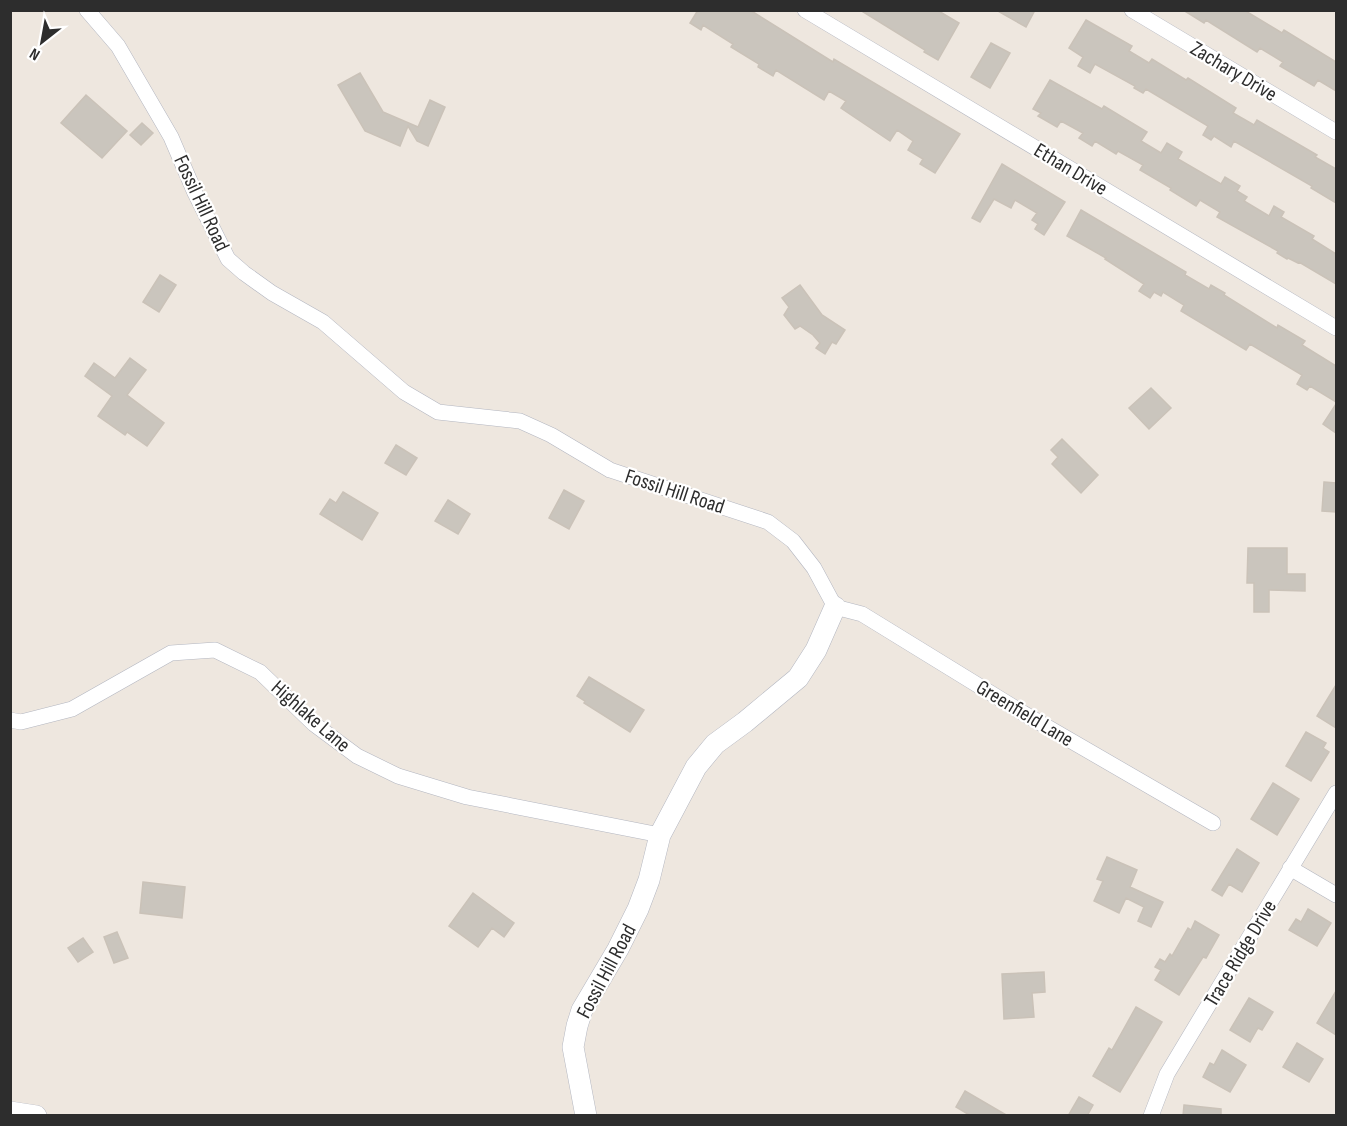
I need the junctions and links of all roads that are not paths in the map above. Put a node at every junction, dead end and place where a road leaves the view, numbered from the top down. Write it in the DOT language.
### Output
graph roads {
  1 [pos="87,10"];
  2 [pos="805,10"];
  3 [pos="1132,10"];
  4 [pos="1336,132"];
  5 [pos="1336,328"];
  6 [pos="835,607"];
  7 [pos="10,720"];
  8 [pos="1336,794"];
  9 [pos="1213,823"];
  10 [pos="660,835"];
  11 [pos="1290,868"];
  12 [pos="1336,895"];
  13 [pos="10,1112"];
  14 [pos="36,1116"];
  15 [pos="586,1116"];
  16 [pos="1151,1116"];
  1 -- 6 [label="street, Fossil Hill Road"];
  2 -- 5 [label="street, Ethan Drive"];
  3 -- 4 [label="street, Zachary Drive"];
  6 -- 9 [label="street, Greenfield Lane"];
  6 -- 10 [label="street, Fossil Hill Road"];
  7 -- 10 [label="street, Highlake Lane"];
  8 -- 11 [label="street, Trace Ridge Drive"];
  10 -- 15 [label="street, Fossil Hill Road"];
  11 -- 12 [label="street"];
  11 -- 16 [label="street, Trace Ridge Drive"];
  13 -- 14 [label="street"];
}
